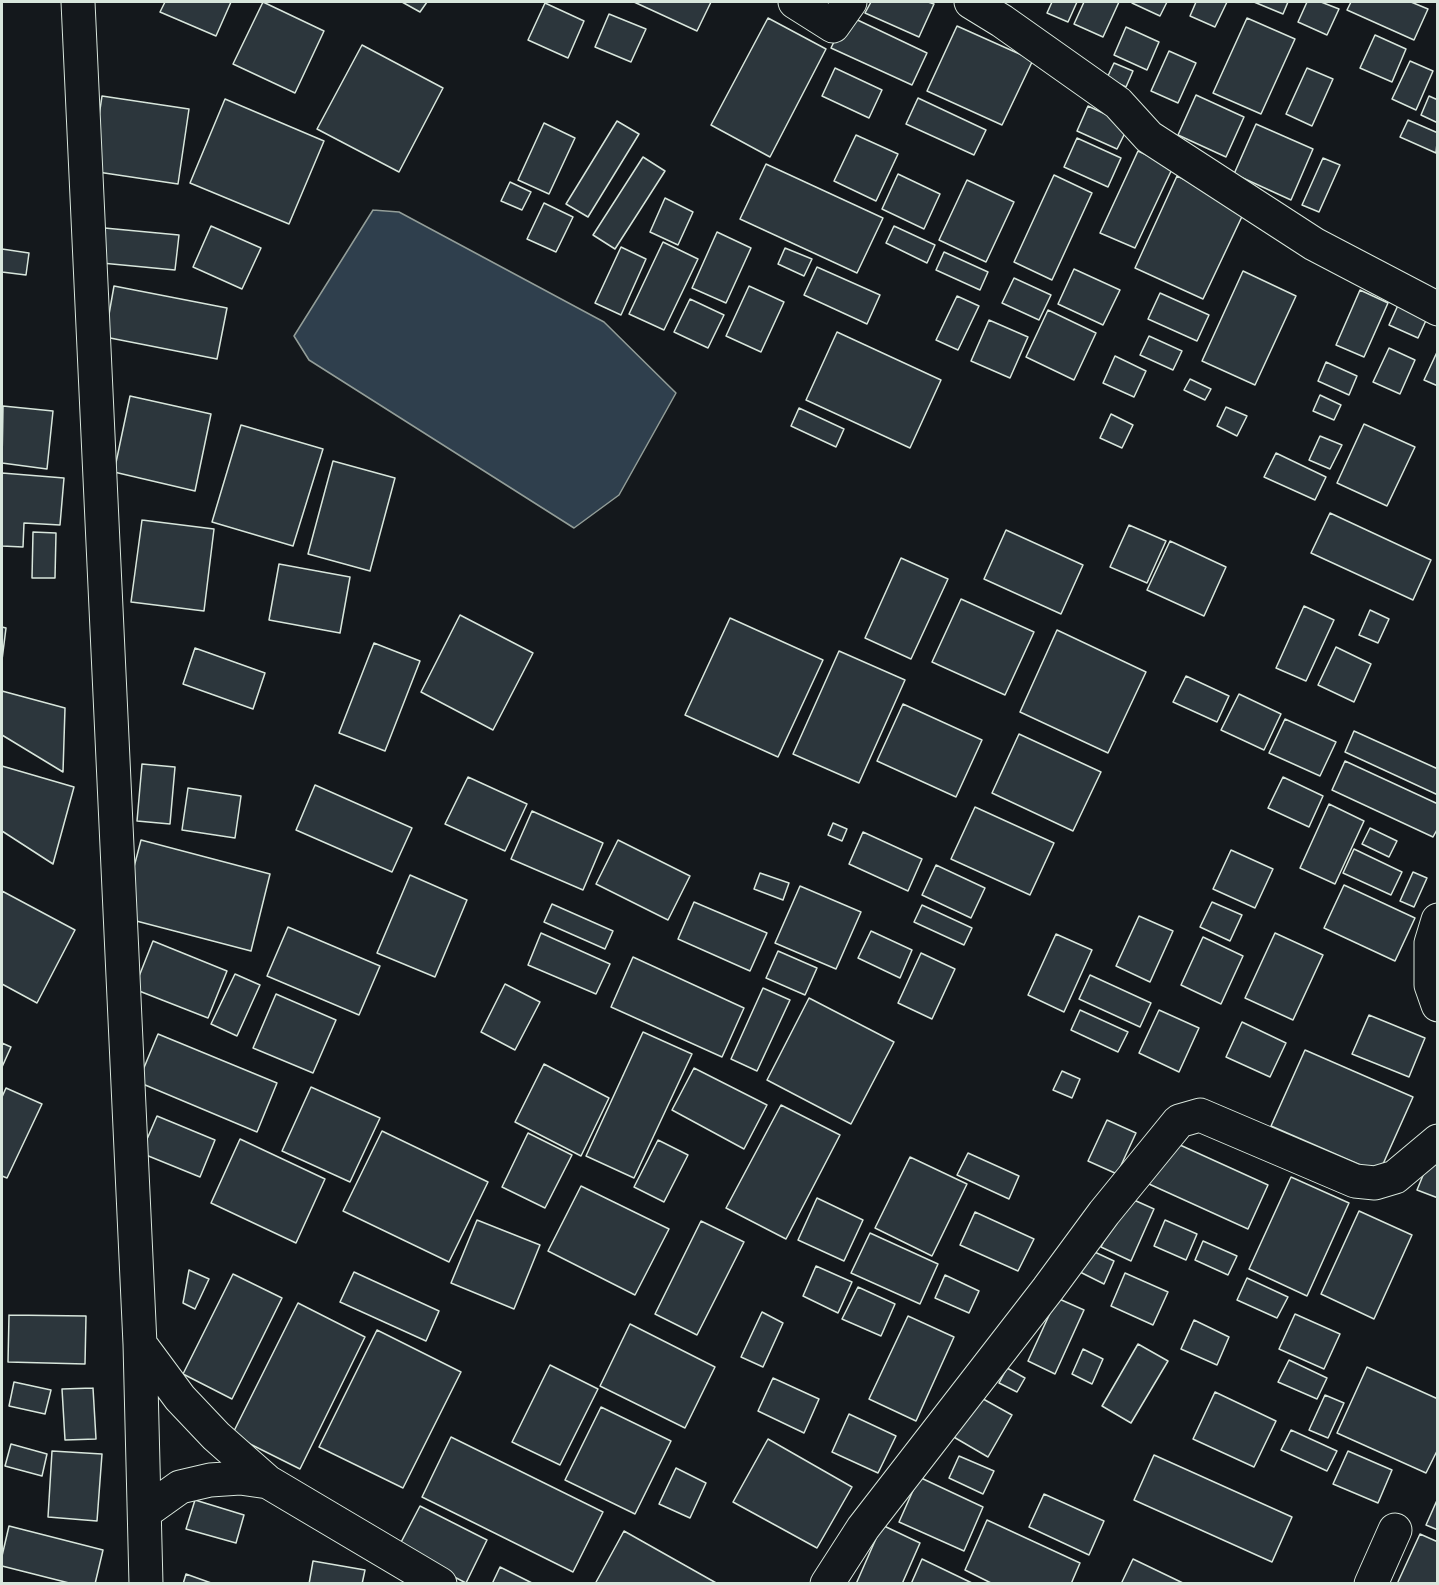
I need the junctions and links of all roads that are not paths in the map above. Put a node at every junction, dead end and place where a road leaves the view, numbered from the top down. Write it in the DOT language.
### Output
graph roads {
  1 [pos="78,2"];
  2 [pos="795,2"];
  3 [pos="850,2"];
  4 [pos="971,2"];
  5 [pos="1437,309"];
  6 [pos="1437,920"];
  7 [pos="1437,1005"];
  8 [pos="1437,1140"];
  9 [pos="140,1344"];
  10 [pos="268,1482"];
  11 [pos="145,1512"];
  12 [pos="1395,1530"];
  13 [pos="146,1584"];
  14 [pos="440,1584"];
  15 [pos="827,1584"];
  16 [pos="1371,1584"];
  1 -- 9 [label="street"];
  2 -- 3 [label="street"];
  4 -- 5 [label="street"];
  6 -- 7 [label="street"];
  8 -- 15 [label="street"];
  9 -- 10 [label="street"];
  9 -- 11 [label="street"];
  10 -- 11 [label="street"];
  10 -- 14 [label="street"];
  11 -- 13 [label="street"];
  12 -- 16 [label="street"];
}
